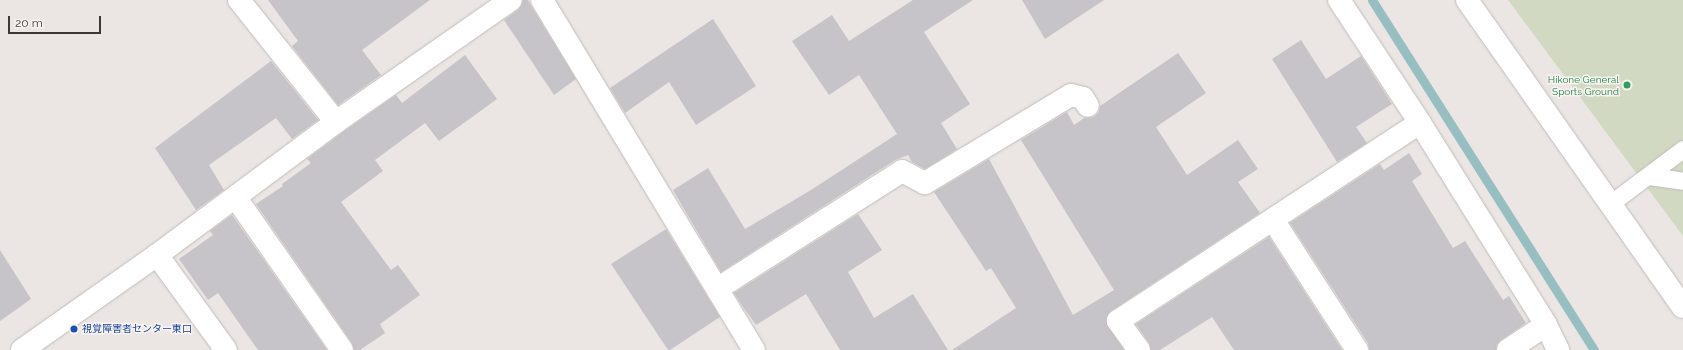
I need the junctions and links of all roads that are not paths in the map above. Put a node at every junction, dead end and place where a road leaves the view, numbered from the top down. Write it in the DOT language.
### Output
graph roads {
  1 [pos="239,0"];
  2 [pos="511,0"];
  3 [pos="542,0"];
  4 [pos="1339,0"];
  5 [pos="1467,0"];
  6 [pos="1088,106"];
  7 [pos="336,122"];
  8 [pos="1420,123"];
  9 [pos="1683,149"];
  10 [pos="1649,176"];
  11 [pos="1683,181"];
  12 [pos="236,198"];
  13 [pos="1611,203"];
  14 [pos="1273,220"];
  15 [pos="157,255"];
  16 [pos="717,288"];
  17 [pos="1683,307"];
  18 [pos="1546,325"];
  19 [pos="22,350"];
  20 [pos="226,350"];
  21 [pos="342,350"];
  22 [pos="754,350"];
  23 [pos="1138,350"];
  24 [pos="1357,350"];
  25 [pos="1508,350"];
  26 [pos="1558,350"];
  1 -- 7 [label="street"];
  2 -- 7 [label="street"];
  3 -- 16 [label="street"];
  4 -- 8 [label="street"];
  5 -- 13 [label="street"];
  6 -- 16 [label="street"];
  7 -- 12 [label="street"];
  8 -- 14 [label="street"];
  8 -- 18 [label="street"];
  9 -- 10 [label="lane"];
  10 -- 11 [label="lane"];
  10 -- 13 [label="lane"];
  12 -- 15 [label="street"];
  12 -- 21 [label="street"];
  13 -- 17 [label="street"];
  14 -- 23 [label="street"];
  14 -- 24 [label="street"];
  15 -- 19 [label="street"];
  15 -- 20 [label="street"];
  16 -- 22 [label="street"];
  18 -- 25 [label="street"];
  18 -- 26 [label="street"];
}
